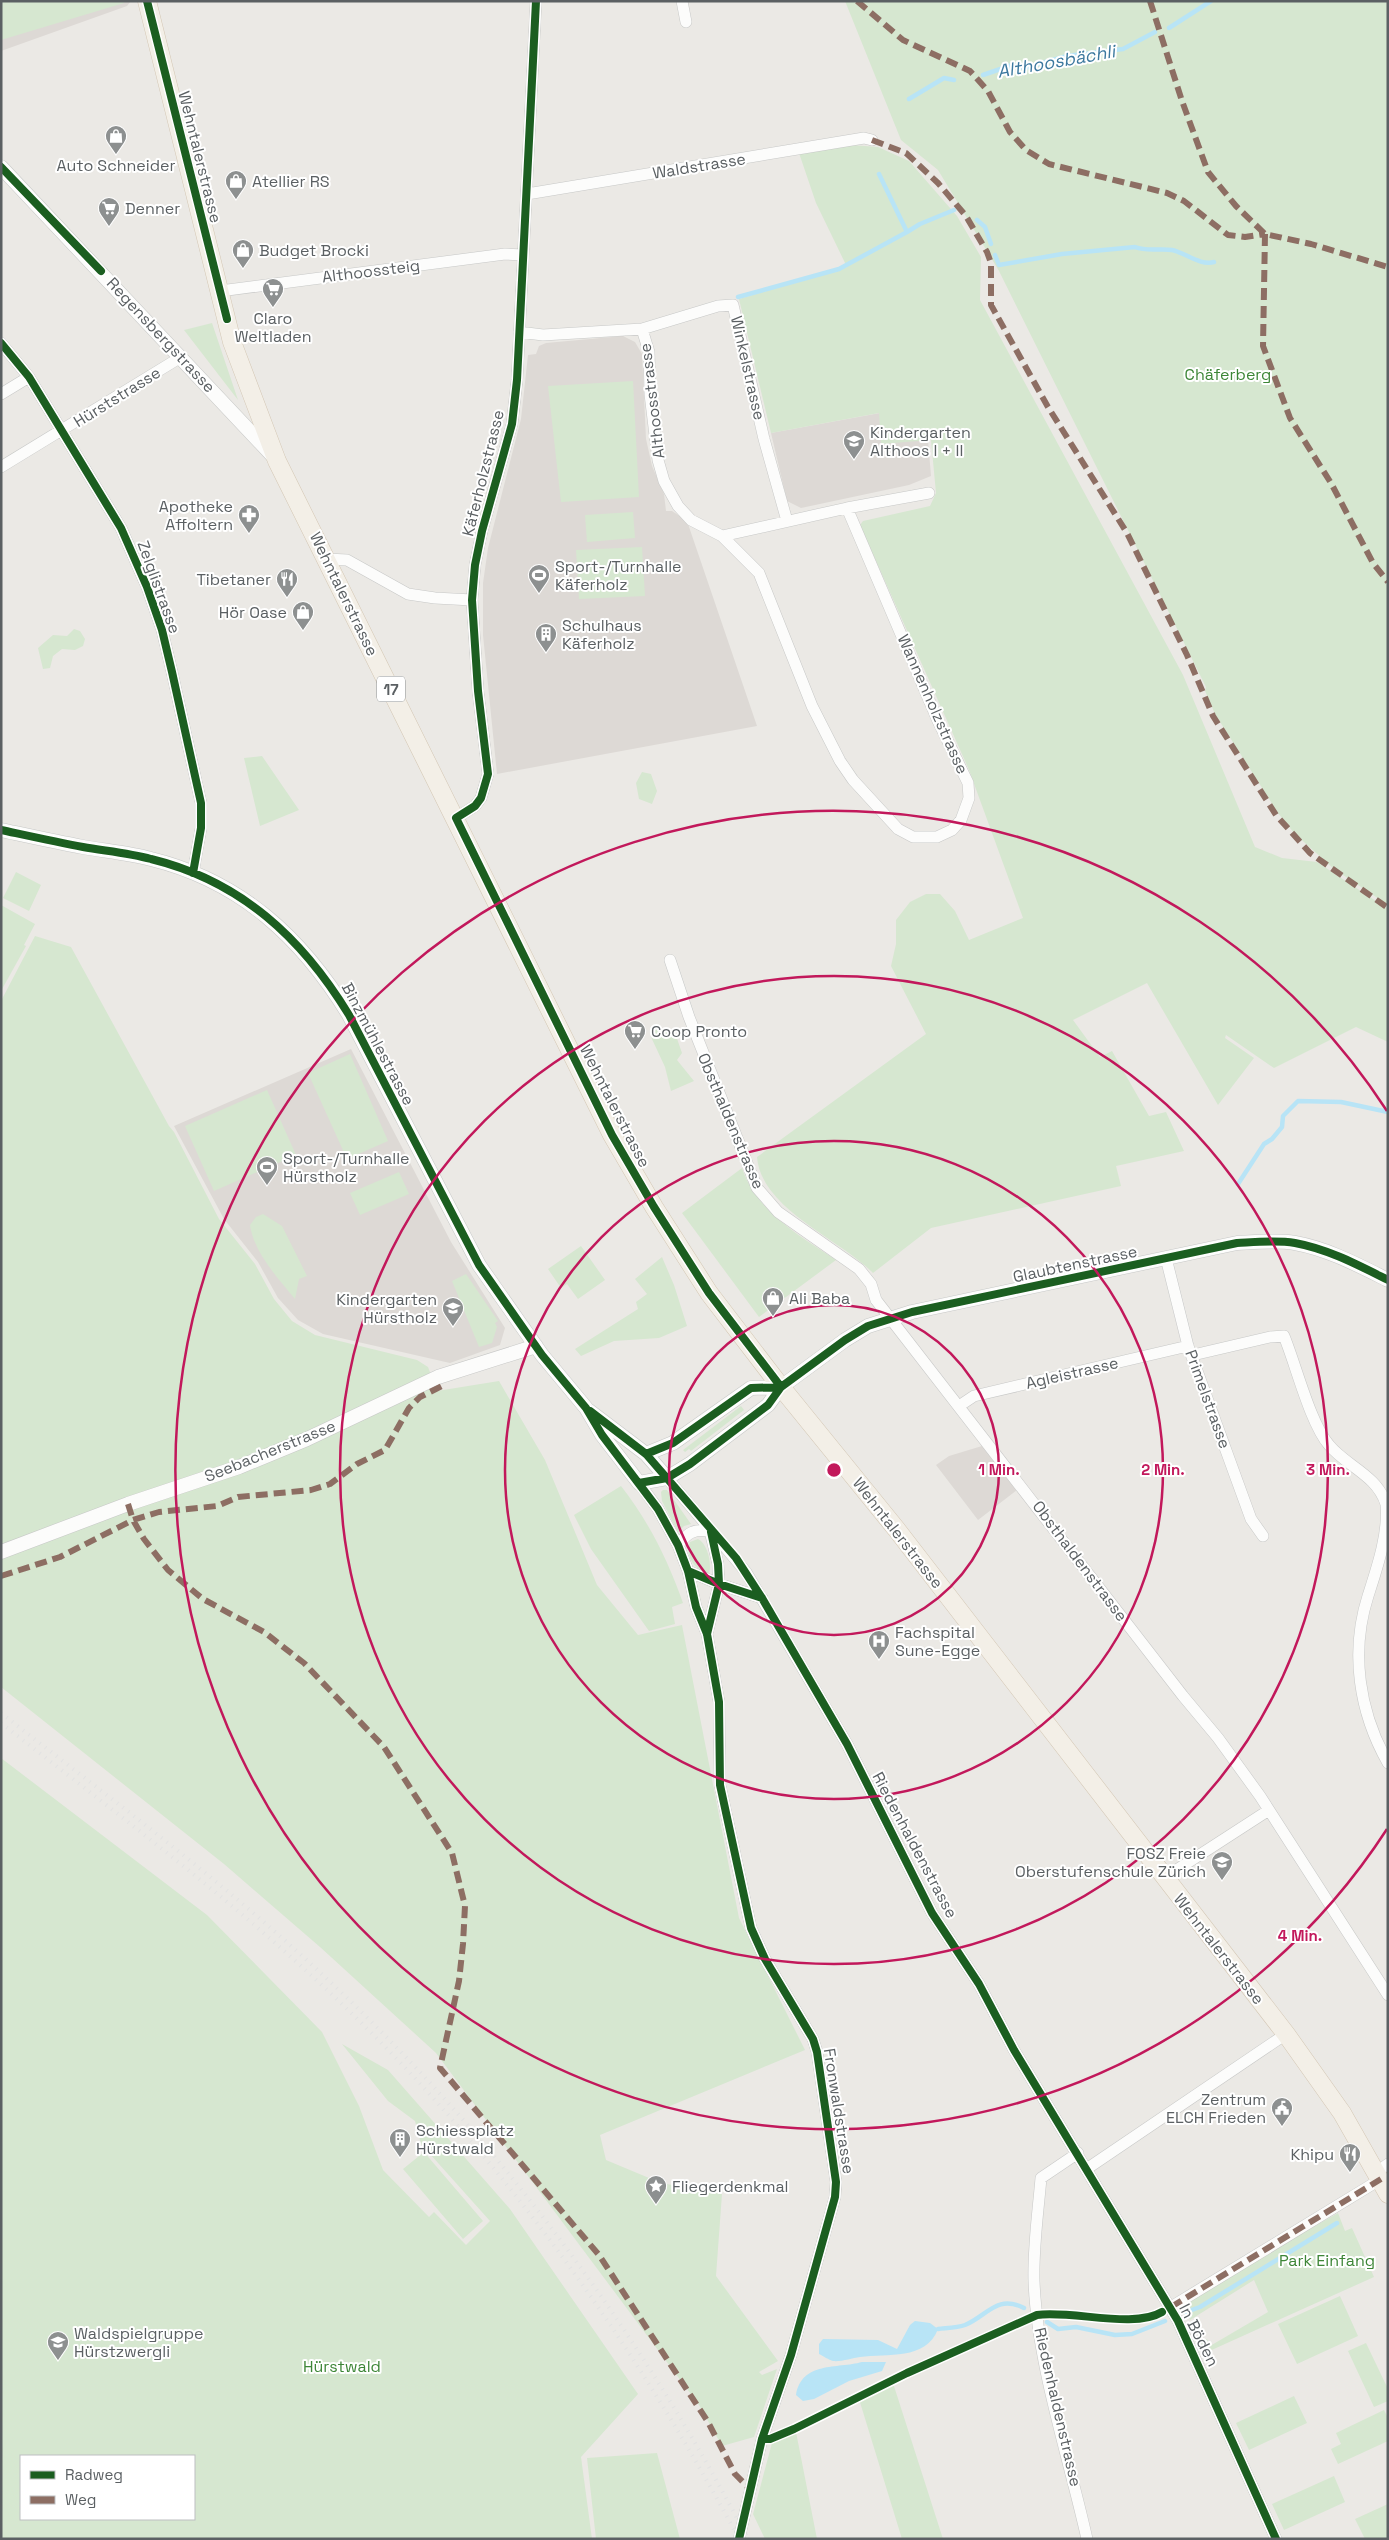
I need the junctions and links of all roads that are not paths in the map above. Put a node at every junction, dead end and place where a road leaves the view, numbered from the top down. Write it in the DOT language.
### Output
graph roads {
  1 [pos="536,1"];
  2 [pos="682,1"];
  3 [pos="152,2"];
  4 [pos="686,22"];
  5 [pos="872,140"];
  6 [pos="1,168"];
  7 [pos="527,194"];
  8 [pos="522,255"];
  9 [pos="220,291"];
  10 [pos="642,329"];
  11 [pos="519,332"];
  12 [pos="1,342"];
  13 [pos="181,356"];
  14 [pos="28,377"];
  15 [pos="1,394"];
  16 [pos="62,431"];
  17 [pos="277,461"];
  18 [pos="1,467"];
  19 [pos="929,493"];
  20 [pos="847,508"];
  21 [pos="787,521"];
  22 [pos="722,536"];
  23 [pos="327,559"];
  24 [pos="472,600"];
  25 [pos="456,818"];
  26 [pos="1,830"];
  27 [pos="193,873"];
  28 [pos="670,960"];
  29 [pos="1166,1258"];
  30 [pos="1388,1280"];
  31 [pos="892,1318"];
  32 [pos="536,1346"];
  33 [pos="1190,1351"];
  34 [pos="781,1387"];
  35 [pos="959,1406"];
  36 [pos="586,1408"];
  37 [pos="646,1454"];
  38 [pos="667,1478"];
  39 [pos="640,1482"];
  40 [pos="710,1530"];
  41 [pos="1263,1536"];
  42 [pos="678,1545"];
  43 [pos="1,1552"];
  44 [pos="688,1571"];
  45 [pos="719,1584"];
  46 [pos="762,1598"];
  47 [pos="707,1634"];
  48 [pos="1388,1763"];
  49 [pos="1269,1810"];
  50 [pos="1164,1878"];
  51 [pos="1388,1994"];
  52 [pos="1286,2034"];
  53 [pos="1078,2153"];
  54 [pos="1088,2168"];
  55 [pos="1383,2177"];
  56 [pos="1171,2307"];
  57 [pos="738,2539"];
  58 [pos="1087,2539"];
  59 [pos="1276,2539"];
  1 -- 7 [label="street, Käferholzstrasse"];
  2 -- 4 [label="street"];
  3 -- 9 [label="main road, Wehntalerstrasse / 17"];
  5 -- 7 [label="street, Waldstrasse"];
  6 -- 13 [label="street, Regensbergstrasse"];
  7 -- 8 [label="street, Käferholzstrasse"];
  8 -- 9 [label="street, Althoossteig"];
  8 -- 11 [label="street, Käferholzstrasse"];
  9 -- 17 [label="main road, Wehntalerstrasse / 17"];
  10 -- 11 [label="street, Althoosstrasse"];
  10 -- 21 [label="street, Winkelstrasse"];
  10 -- 22 [label="street, Althoosstrasse"];
  11 -- 24 [label="street, Käferholzstrasse"];
  12 -- 14 [label="street, Zelglistrasse"];
  13 -- 16 [label="street, Hürststrasse"];
  13 -- 17 [label="street, Regensbergstrasse"];
  14 -- 15 [label="street"];
  14 -- 16 [label="street, Zelglistrasse"];
  16 -- 18 [label="street, Hürststrasse"];
  16 -- 27 [label="street, Zelglistrasse"];
  17 -- 23 [label="main road, Wehntalerstrasse / 17"];
  19 -- 20 [label="street"];
  20 -- 21 [label="street"];
  20 -- 22 [label="street, Wannenholzstrasse"];
  21 -- 22 [label="street"];
  23 -- 24 [label="street"];
  23 -- 25 [label="main road, Wehntalerstrasse / 17"];
  24 -- 25 [label="street, Käferholzstrasse"];
  25 -- 34 [label="main road, Wehntalerstrasse / 17"];
  26 -- 27 [label="street, Binzmühlestrasse"];
  27 -- 32 [label="street, Binzmühlestrasse"];
  28 -- 31 [label="street, Obsthaldenstrasse"];
  29 -- 30 [label="street, Glaubtenstrasse"];
  29 -- 31 [label="street, Glaubtenstrasse"];
  29 -- 33 [label="street, Primelstrasse"];
  31 -- 34 [label="street, Glaubtenstrasse"];
  31 -- 35 [label="street, Obsthaldenstrasse"];
  32 -- 36 [label="street, Binzmühlestrasse"];
  32 -- 43 [label="street, Seebacherstrasse"];
  33 -- 35 [label="street, Agleistrasse"];
  33 -- 41 [label="street, Primelstrasse"];
  33 -- 48 [label="street, Agleistrasse"];
  34 -- 37 [label="street"];
  34 -- 38 [label="street"];
  34 -- 50 [label="main road, Wehntalerstrasse / 17"];
  35 -- 49 [label="street, Obsthaldenstrasse"];
  36 -- 37 [label="street, Binzmühlestrasse"];
  36 -- 39 [label="street, Binzmühlestrasse"];
  37 -- 38 [label="street, Binzmühlestrasse"];
  37 -- 39 [label="street"];
  38 -- 39 [label="street"];
  38 -- 40 [label="street, Riedenhaldenstrasse"];
  39 -- 42 [label="street, Fronwaldstrasse"];
  40 -- 42 [label="street"];
  40 -- 45 [label="street, Fronwaldstrasse"];
  40 -- 46 [label="street, Riedenhaldenstrasse"];
  42 -- 44 [label="street, Fronwaldstrasse"];
  44 -- 45 [label="street"];
  44 -- 47 [label="street, Fronwaldstrasse"];
  45 -- 46 [label="street"];
  45 -- 47 [label="street, Fronwaldstrasse"];
  46 -- 53 [label="street, Riedenhaldenstrasse"];
  47 -- 57 [label="street, Fronwaldstrasse"];
  49 -- 50 [label="street"];
  49 -- 51 [label="street, Obsthaldenstrasse"];
  50 -- 52 [label="main road, Wehntalerstrasse / 17"];
  52 -- 54 [label="street"];
  52 -- 55 [label="main road, Wehntalerstrasse / 17"];
  53 -- 54 [label="street, In Böden"];
  53 -- 58 [label="street, Riedenhaldenstrasse"];
  54 -- 56 [label="street, In Böden"];
  55 -- 56 [label="street"];
  56 -- 59 [label="street, In Böden"];
}
